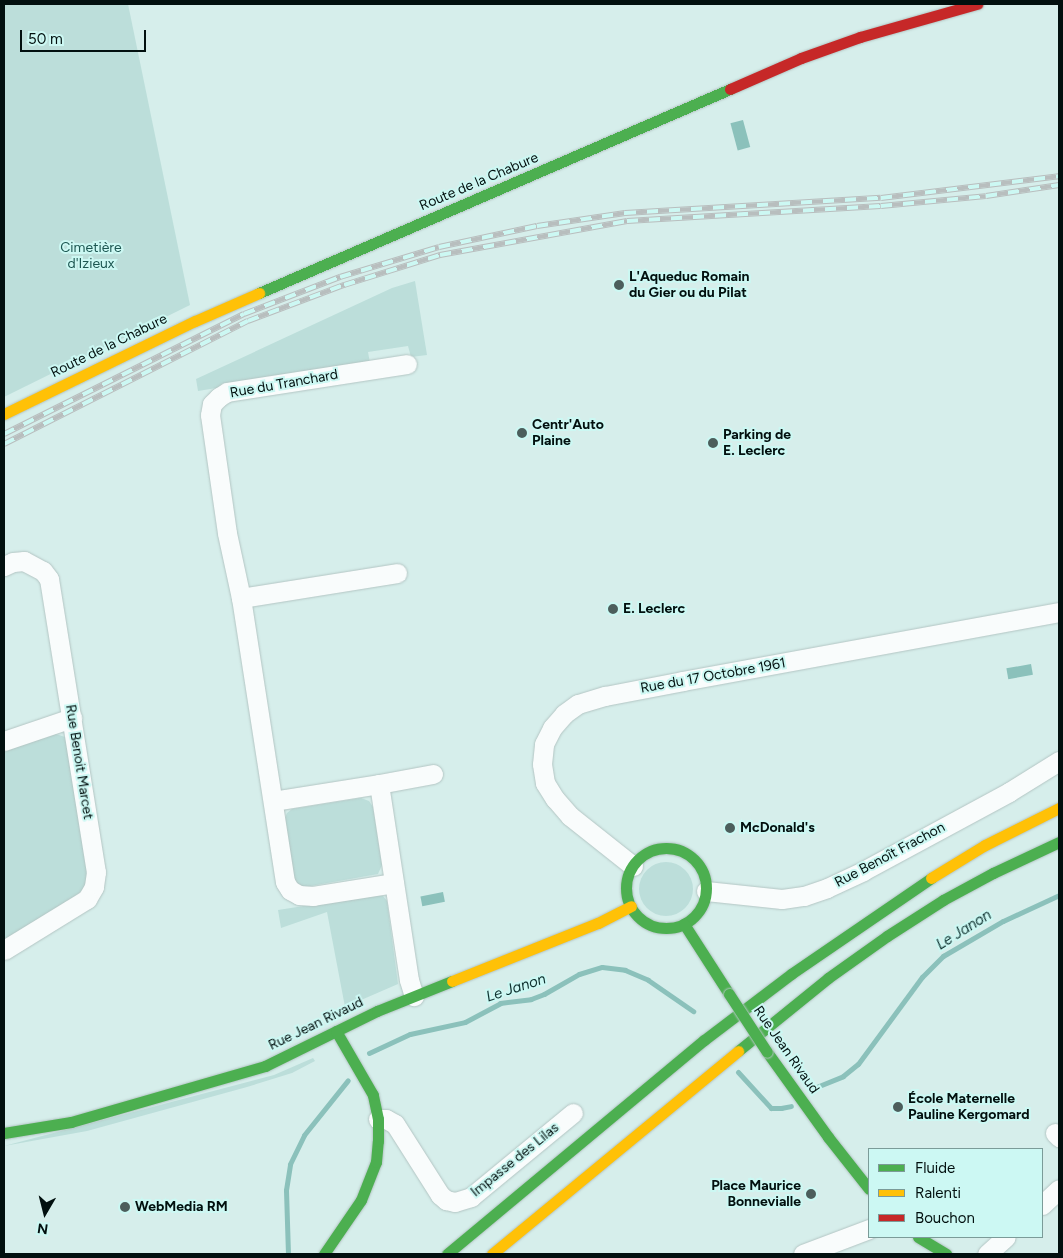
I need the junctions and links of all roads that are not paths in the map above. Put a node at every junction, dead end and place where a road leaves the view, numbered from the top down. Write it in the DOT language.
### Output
graph roads {
  1 [pos="977,4"];
  2 [pos="407,364"];
  3 [pos="4,414"];
  4 [pos="4,566"];
  5 [pos="396,573"];
  6 [pos="241,598"];
  7 [pos="1059,612"];
  8 [pos="72,718"];
  9 [pos="4,741"];
  10 [pos="1059,761"];
  11 [pos="433,774"];
  12 [pos="379,784"];
  13 [pos="273,801"];
  14 [pos="1059,808"];
  15 [pos="1059,842"];
  16 [pos="633,866"];
  17 [pos="394,883"];
  18 [pos="706,891"];
  19 [pos="631,906"];
  20 [pos="684,924"];
  21 [pos="4,950"];
  22 [pos="414,996"];
  23 [pos="336,1031"];
  24 [pos="573,1113"];
  25 [pos="378,1119"];
  26 [pos="4,1133"];
  27 [pos="868,1188"];
  28 [pos="1059,1189"];
  29 [pos="1043,1204"];
  30 [pos="868,1229"];
  31 [pos="920,1238"];
  32 [pos="1005,1238"];
  33 [pos="324,1254"];
  34 [pos="447,1254"];
  35 [pos="492,1254"];
  36 [pos="804,1254"];
  37 [pos="946,1254"];
  38 [pos="987,1254"];
  1 -- 3 [label="main road, Route de la Chabure"];
  2 -- 6 [label="street, Rue du Tranchard"];
  4 -- 8 [label="street, Rue Benoit Marcet"];
  5 -- 6 [label="street"];
  6 -- 13 [label="street, Rue du Tranchard"];
  7 -- 16 [label="street, Rue du 17 Octobre 1961"];
  8 -- 9 [label="street"];
  8 -- 21 [label="street, Rue Benoit Marcet"];
  10 -- 18 [label="street, Rue Benoît Frachon"];
  11 -- 12 [label="street"];
  12 -- 13 [label="street"];
  12 -- 17 [label="street"];
  13 -- 17 [label="street, Rue du Tranchard"];
  14 -- 34 [label="main road"];
  15 -- 35 [label="main road"];
  16 -- 18 [label="main road"];
  16 -- 19 [label="main road"];
  17 -- 22 [label="street"];
  18 -- 20 [label="main road"];
  19 -- 20 [label="main road"];
  19 -- 22 [label="main road, Rue Jean Rivaud"];
  20 -- 27 [label="main road, Rue Jean Rivaud, bridge"];
  22 -- 23 [label="main road, Rue Jean Rivaud"];
  23 -- 25 [label="main road"];
  23 -- 26 [label="main road, Rue Jean Rivaud"];
  24 -- 25 [label="street, Impasse des Lilas"];
  25 -- 33 [label="main road"];
  28 -- 29 [label="street"];
  30 -- 36 [label="street"];
  31 -- 37 [label="main road"];
  32 -- 38 [label="street"];
}
